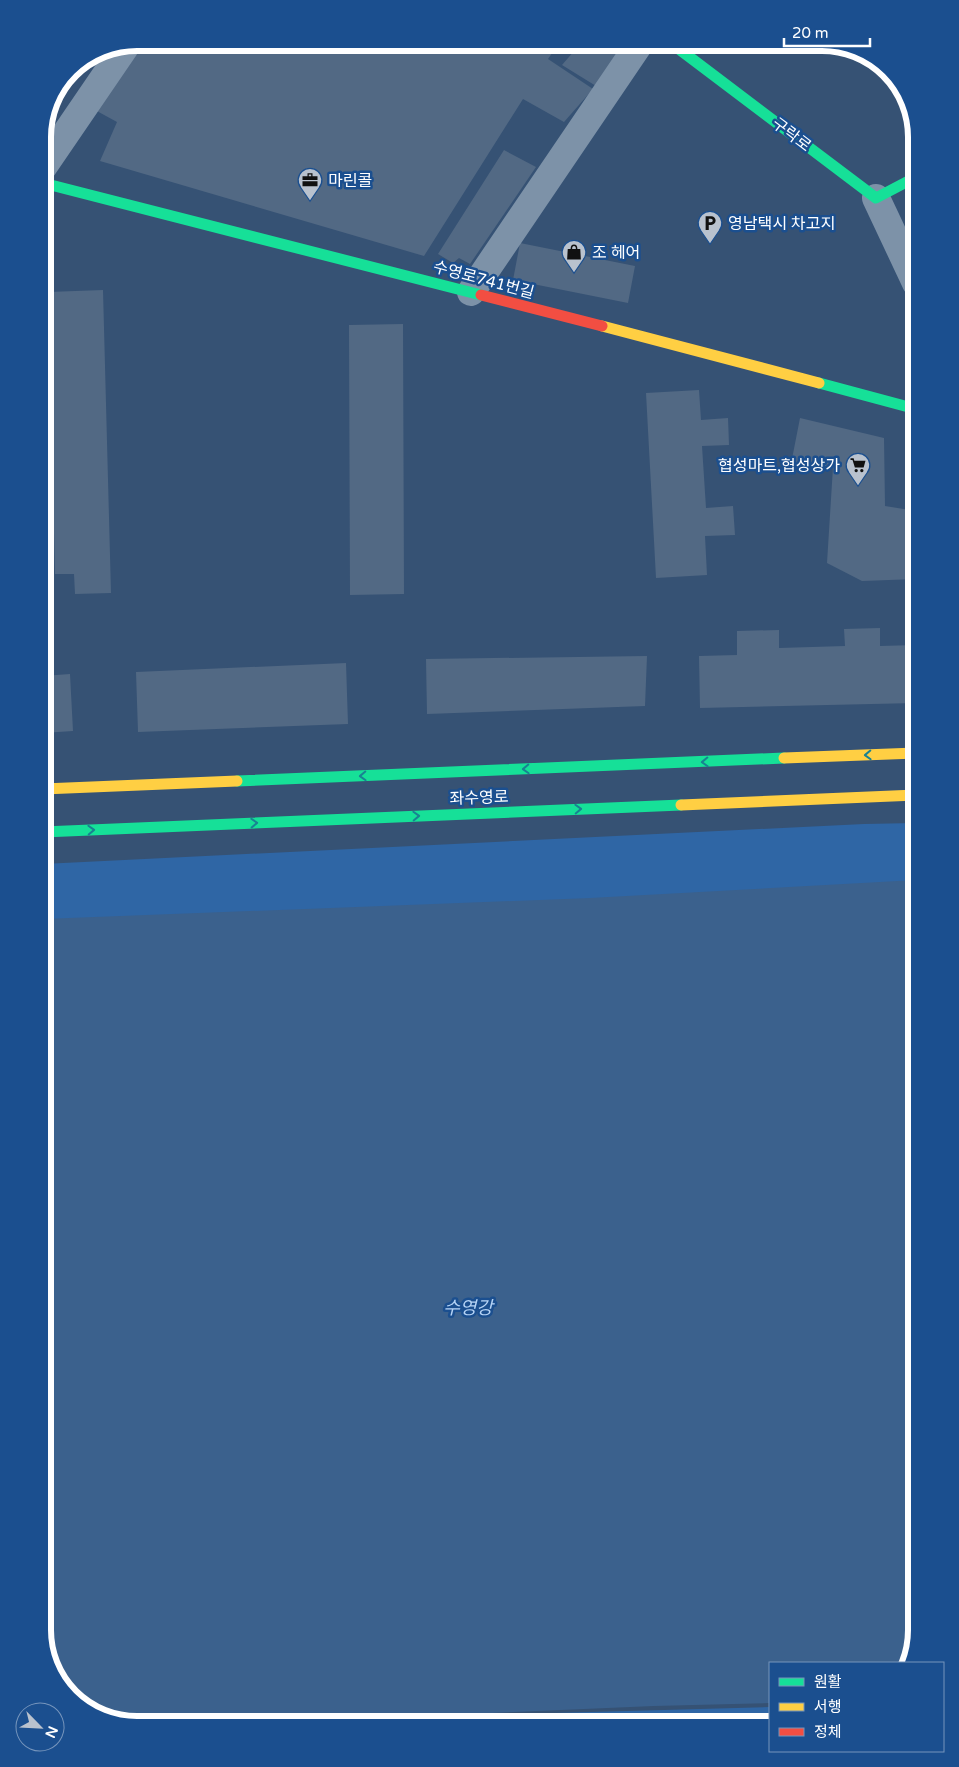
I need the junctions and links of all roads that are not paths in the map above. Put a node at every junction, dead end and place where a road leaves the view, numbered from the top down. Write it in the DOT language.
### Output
graph roads {
  1 [pos="635,51"];
  2 [pos="681,51"];
  3 [pos="121,53"];
  4 [pos="51,155"];
  5 [pos="908,181"];
  6 [pos="51,185"];
  7 [pos="876,198"];
  8 [pos="908,266"];
  9 [pos="472,292"];
  10 [pos="908,407"];
  11 [pos="908,753"];
  12 [pos="51,789"];
  13 [pos="908,794"];
  14 [pos="51,832"];
  1 -- 9 [label="street"];
  2 -- 7 [label="main road, 구락로"];
  3 -- 4 [label="street"];
  5 -- 7 [label="main road"];
  6 -- 9 [label="main road, 수영로741번길"];
  7 -- 8 [label="street"];
  9 -- 10 [label="main road, 수영로741번길"];
  11 -- 12 [label="main road, 좌수영로, one-way"];
  14 -- 13 [label="main road, 좌수영로, one-way"];
}
